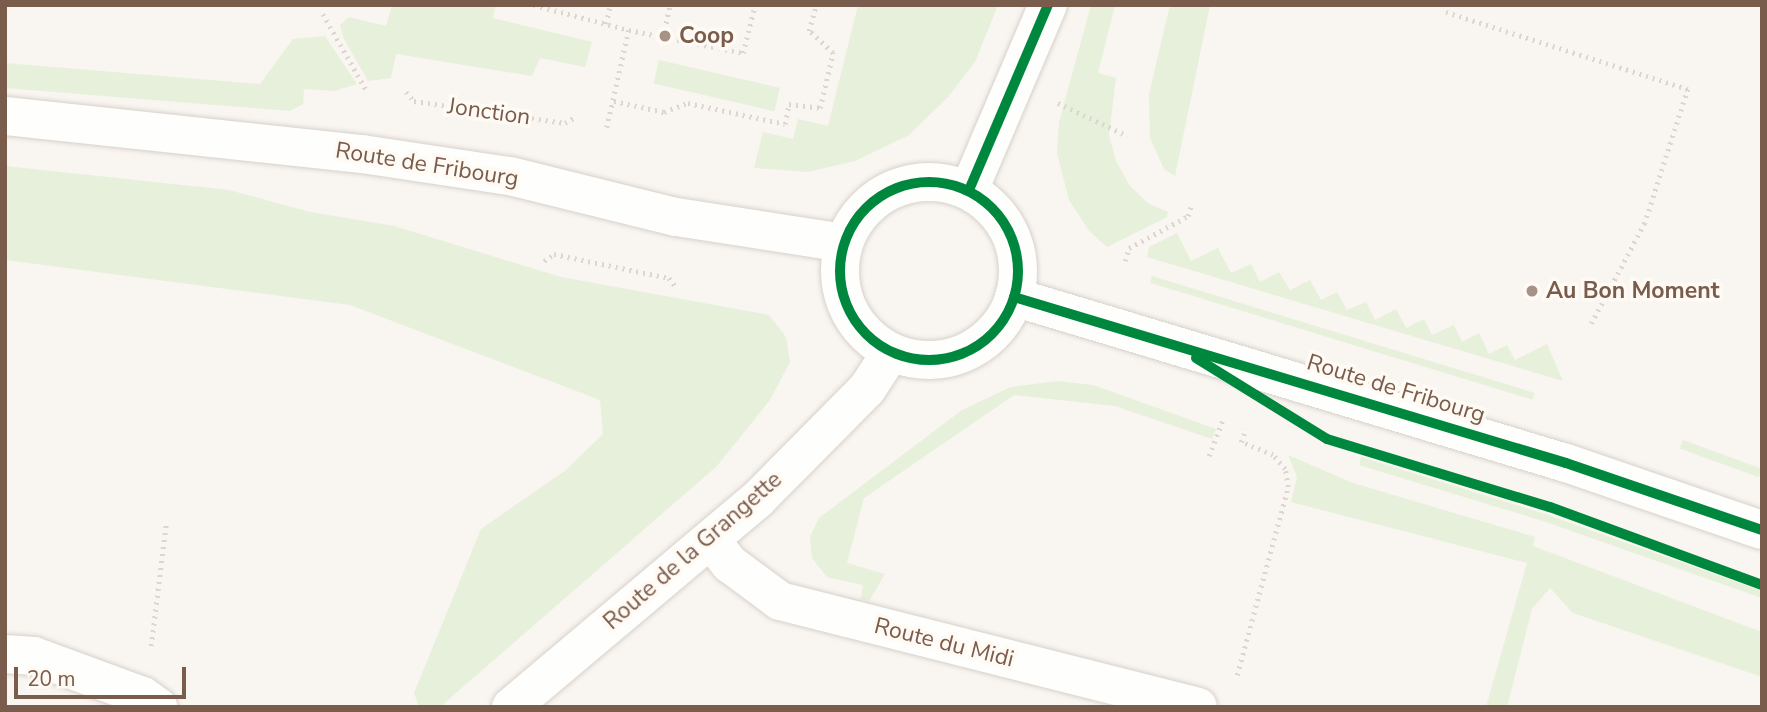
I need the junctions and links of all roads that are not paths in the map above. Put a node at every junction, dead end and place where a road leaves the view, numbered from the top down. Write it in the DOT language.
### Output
graph roads {
  1 [pos="1048,5"];
  2 [pos="5,116"];
  3 [pos="969,190"];
  4 [pos="844,243"];
  5 [pos="1014,297"];
  6 [pos="891,352"];
  7 [pos="1762,530"];
  8 [pos="710,540"];
  9 [pos="5,654"];
  10 [pos="158,707"];
  11 [pos="511,707"];
  12 [pos="1198,707"];
  1 -- 3 [label="main road"];
  2 -- 4 [label="main road, Route de Fribourg"];
  3 -- 4 [label="main road"];
  3 -- 5 [label="main road"];
  4 -- 6 [label="main road"];
  5 -- 6 [label="main road"];
  5 -- 7 [label="main road, Route de Fribourg"];
  6 -- 8 [label="main road, Route de la Grangette"];
  8 -- 11 [label="main road, Route de la Grangette"];
  8 -- 12 [label="main road, Route du Midi"];
  9 -- 10 [label="main road"];
}
